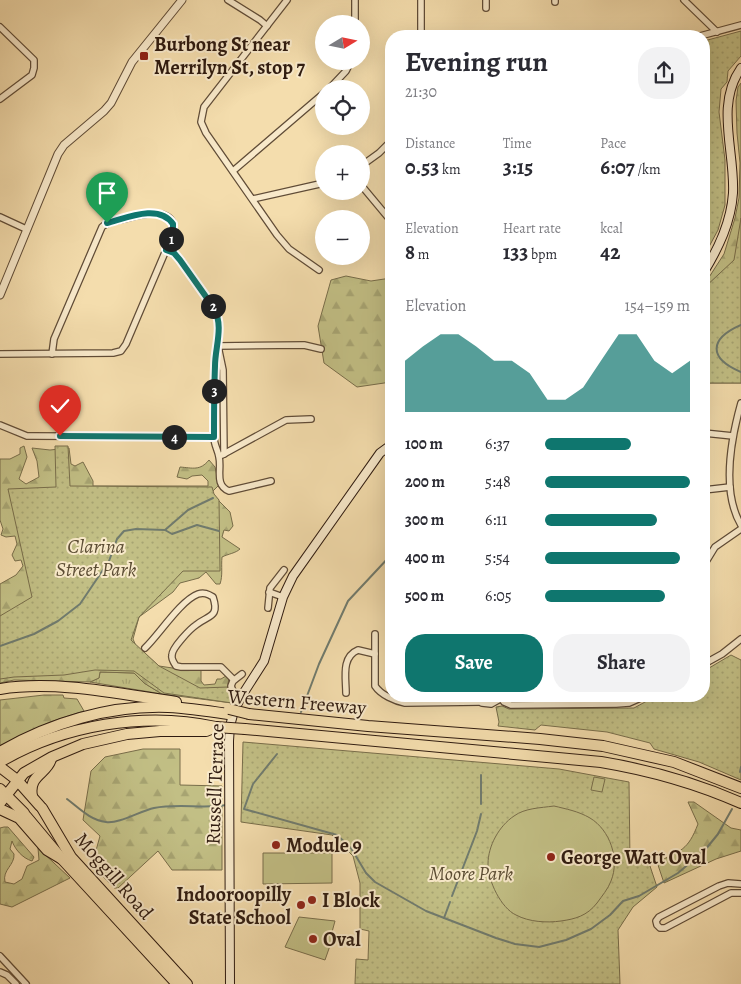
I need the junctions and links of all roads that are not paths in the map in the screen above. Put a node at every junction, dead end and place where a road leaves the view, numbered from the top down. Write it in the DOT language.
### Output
graph roads {
  1 [pos="182,0"];
  2 [pos="228,0"];
  3 [pos="287,0"];
  4 [pos="355,0"];
  5 [pos="421,0"];
  6 [pos="486,0"];
  7 [pos="684,0"];
  8 [pos="486,8"];
  9 [pos="355,15"];
  10 [pos="741,25"];
  11 [pos="267,26"];
  12 [pos="0,28"];
  13 [pos="421,30"];
  14 [pos="717,32"];
  15 [pos="710,34"];
  16 [pos="741,68"];
  17 [pos="347,70"];
  18 [pos="338,80"];
  19 [pos="0,99"];
  20 [pos="315,101"];
  21 [pos="385,147"];
  22 [pos="370,160"];
  23 [pos="233,171"];
  24 [pos="315,185"];
  25 [pos="370,196"];
  26 [pos="253,199"];
  27 [pos="385,215"];
  28 [pos="0,217"];
  29 [pos="26,229"];
  30 [pos="166,250"];
  31 [pos="710,261"];
  32 [pos="318,270"];
  33 [pos="3,278"];
  34 [pos="0,295"];
  35 [pos="218,346"];
  36 [pos="321,350"];
  37 [pos="0,354"];
  38 [pos="52,354"];
  39 [pos="741,403"];
  40 [pos="311,419"];
  41 [pos="0,424"];
  42 [pos="710,434"];
  43 [pos="733,436"];
  44 [pos="214,437"];
  45 [pos="385,449"];
  46 [pos="222,456"];
  47 [pos="271,481"];
  48 [pos="730,487"];
  49 [pos="710,489"];
  50 [pos="741,525"];
  51 [pos="741,529"];
  52 [pos="710,556"];
  53 [pos="284,570"];
  54 [pos="269,592"];
  55 [pos="283,597"];
  56 [pos="268,608"];
  57 [pos="375,634"];
  58 [pos="741,639"];
  59 [pos="145,648"];
  60 [pos="375,654"];
  61 [pos="710,661"];
  62 [pos="242,674"];
  63 [pos="234,680"];
  64 [pos="55,687"];
  65 [pos="0,689"];
  66 [pos="346,693"];
  67 [pos="385,693"];
  68 [pos="0,694"];
  69 [pos="242,696"];
  70 [pos="405,702"];
  71 [pos="480,702"];
  72 [pos="480,702"];
  73 [pos="492,702"];
  74 [pos="504,702"];
  75 [pos="630,702"];
  76 [pos="594,704"];
  77 [pos="218,710"];
  78 [pos="216,727"];
  79 [pos="52,757"];
  80 [pos="1,760"];
  81 [pos="17,780"];
  82 [pos="741,788"];
  83 [pos="2,795"];
  84 [pos="32,796"];
  85 [pos="741,803"];
  86 [pos="0,809"];
  87 [pos="22,816"];
  88 [pos="738,884"];
  89 [pos="739,893"];
  90 [pos="0,956"];
  91 [pos="0,972"];
  92 [pos="16,984"];
  93 [pos="26,984"];
  94 [pos="177,984"];
  95 [pos="187,984"];
  96 [pos="230,984"];
  1 -- 29 [label="street"];
  2 -- 11 [label="street"];
  3 -- 11 [label="street"];
  4 -- 9 [label="street"];
  5 -- 13 [label="street"];
  6 -- 8 [label="street"];
  7 -- 14 [label="street"];
  10 -- 14 [label="street"];
  11 -- 23 [label="street"];
  12 -- 19 [label="street"];
  14 -- 15 [label="street"];
  16 -- 31 [label="main road"];
  17 -- 18 [label="street"];
  20 -- 23 [label="street"];
  21 -- 22 [label="street"];
  23 -- 26 [label="street"];
  24 -- 26 [label="street"];
  25 -- 27 [label="street"];
  26 -- 32 [label="street"];
  28 -- 29 [label="street"];
  29 -- 33 [label="street"];
  30 -- 35 [label="street"];
  30 -- 38 [label="street"];
  30 -- 38 [label="street"];
  33 -- 34 [label="street"];
  35 -- 36 [label="street"];
  35 -- 44 [label="street"];
  35 -- 46 [label="street"];
  37 -- 38 [label="street"];
  39 -- 43 [label="street"];
  40 -- 46 [label="street"];
  41 -- 44 [label="street"];
  42 -- 43 [label="street"];
  43 -- 48 [label="street"];
  44 -- 46 [label="street"];
  45 -- 55 [label="main road, Russell Terrace"];
  46 -- 47 [label="street"];
  48 -- 49 [label="street"];
  48 -- 50 [label="street"];
  51 -- 52 [label="street"];
  53 -- 54 [label="street"];
  54 -- 55 [label="street"];
  54 -- 56 [label="street"];
  55 -- 69 [label="main road, Russell Terrace"];
  57 -- 60 [label="street"];
  58 -- 61 [label="street"];
  59 -- 63 [label="street"];
  60 -- 66 [label="street"];
  60 -- 67 [label="street"];
  62 -- 63 [label="street"];
  63 -- 69 [label="street"];
  64 -- 65 [label="highway"];
  64 -- 68 [label="highway"];
  64 -- 77 [label="highway"];
  69 -- 96 [label="main road, Russell Terrace"];
  70 -- 72 [label="street"];
  71 -- 73 [label="street"];
  74 -- 76 [label="street"];
  75 -- 76 [label="street"];
  77 -- 80 [label="highway, Western Freeway"];
  77 -- 82 [label="highway, Western Freeway, bridge"];
  78 -- 79 [label="highway"];
  78 -- 80 [label="highway, Western Freeway"];
  78 -- 85 [label="highway, Western Freeway, bridge"];
  79 -- 81 [label="highway"];
  79 -- 84 [label="highway"];
  80 -- 81 [label="highway, Moggill Road"];
  81 -- 83 [label="highway"];
  81 -- 84 [label="highway, Moggill Road"];
  83 -- 87 [label="highway"];
  84 -- 95 [label="highway, Moggill Road"];
  86 -- 87 [label="highway"];
  87 -- 94 [label="highway, Moggill Road"];
  88 -- 89 [label="street"];
  88 -- 89 [label="street"];
  90 -- 93 [label="street"];
  91 -- 92 [label="street"];
}
